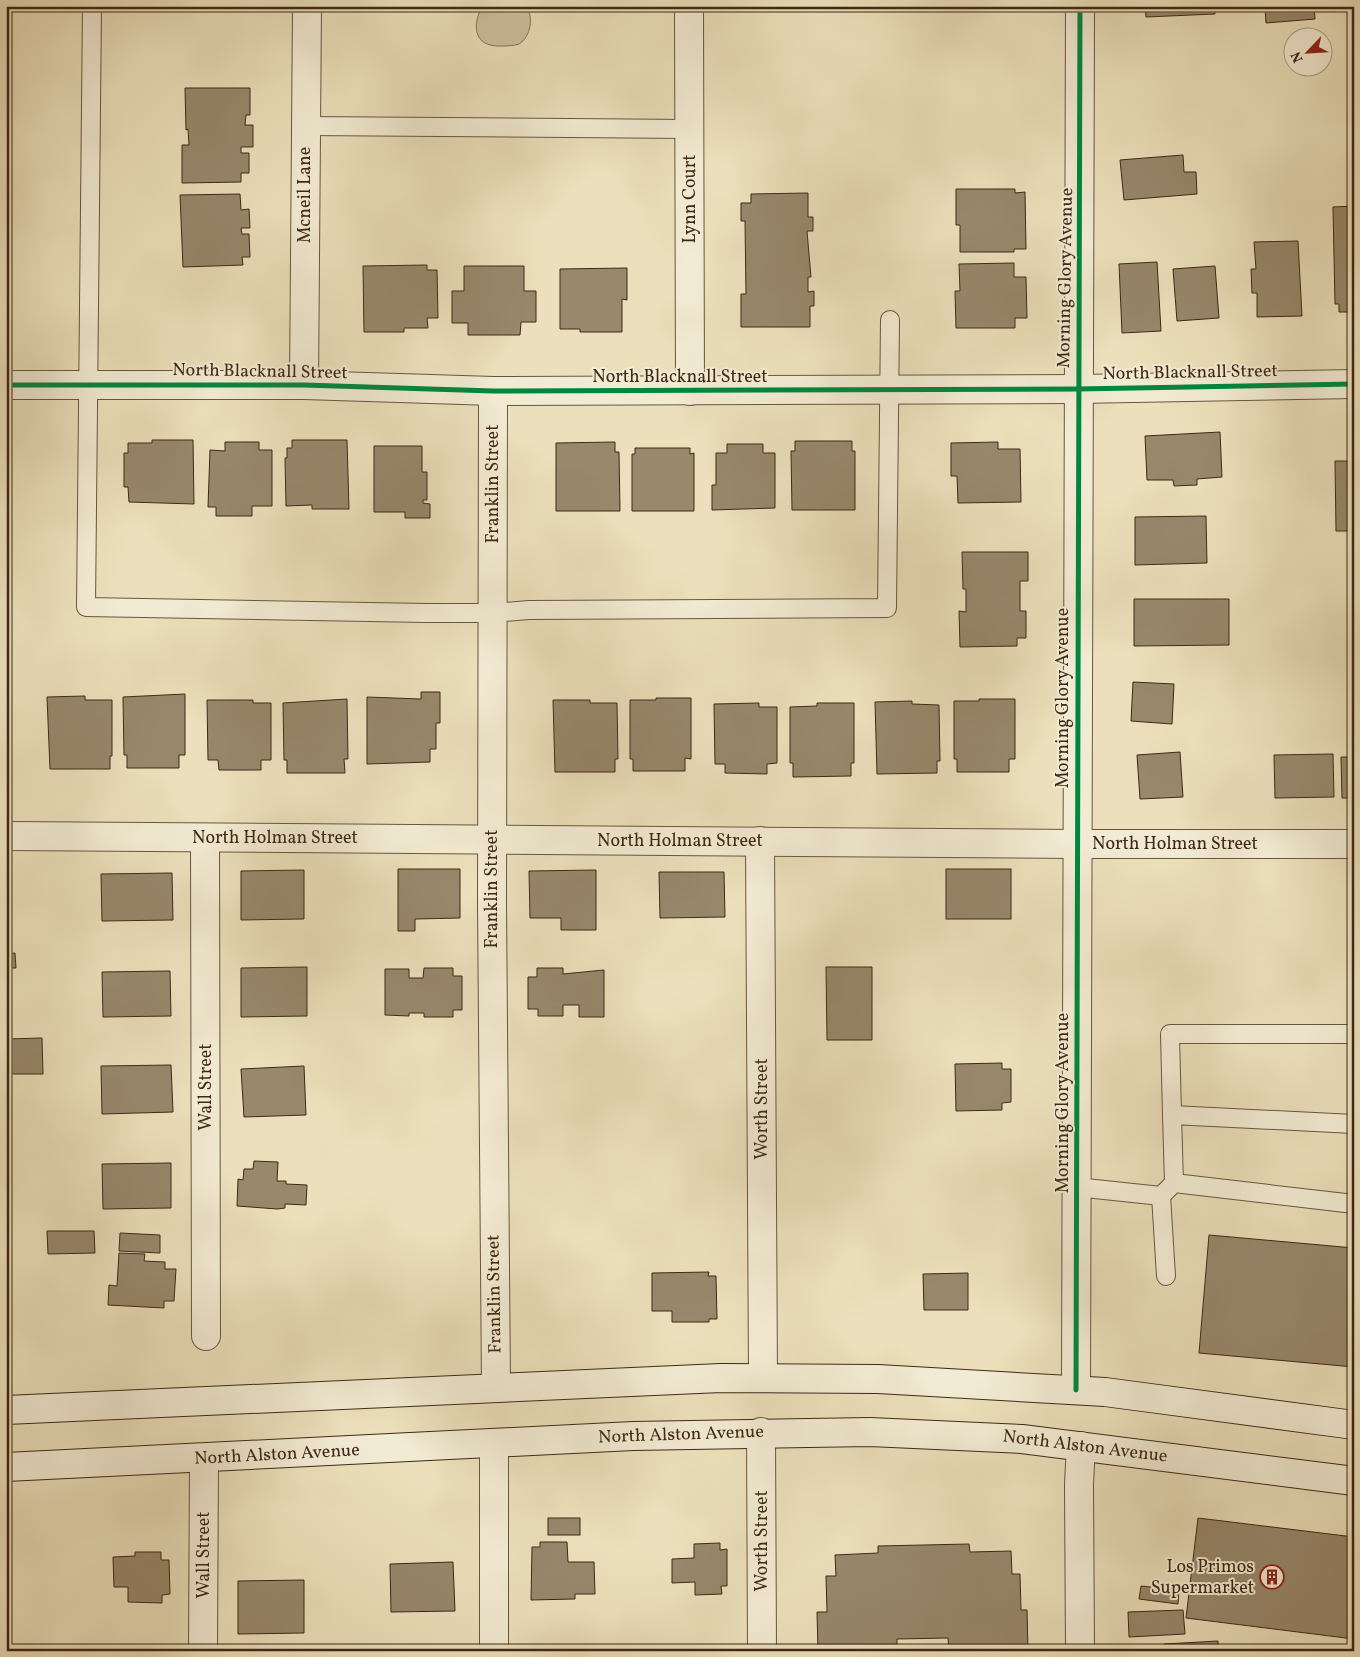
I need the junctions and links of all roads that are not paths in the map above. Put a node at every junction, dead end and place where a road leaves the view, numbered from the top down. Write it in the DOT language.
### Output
graph roads {
  1 [pos="92,6"];
  2 [pos="307,6"];
  3 [pos="689,6"];
  4 [pos="1080,6"];
  5 [pos="305,126"];
  6 [pos="690,129"];
  7 [pos="890,320"];
  8 [pos="304,384"];
  9 [pos="1354,384"];
  10 [pos="6,385"];
  11 [pos="88,385"];
  12 [pos="890,389"];
  13 [pos="1078,389"];
  14 [pos="493,391"];
  15 [pos="690,391"];
  16 [pos="492,613"];
  17 [pos="6,836"];
  18 [pos="205,838"];
  19 [pos="492,838"];
  20 [pos="760,841"];
  21 [pos="1077,844"];
  22 [pos="1354,844"];
  23 [pos="1354,1034"];
  24 [pos="1172,1116"];
  25 [pos="1354,1124"];
  26 [pos="1174,1183"];
  27 [pos="1076,1187"];
  28 [pos="1161,1196"];
  29 [pos="1354,1204"];
  30 [pos="1166,1276"];
  31 [pos="206,1336"];
  32 [pos="763,1377"];
  33 [pos="496,1387"];
  34 [pos="1076,1390"];
  35 [pos="6,1410"];
  36 [pos="1354,1425"];
  37 [pos="761,1432"];
  38 [pos="494,1443"];
  39 [pos="1081,1446"];
  40 [pos="204,1459"];
  41 [pos="6,1467"];
  42 [pos="1354,1481"];
  43 [pos="203,1651"];
  44 [pos="494,1651"];
  45 [pos="762,1651"];
  46 [pos="1080,1651"];
  1 -- 11 [label="lane"];
  2 -- 5 [label="street, Mcneil Lane"];
  3 -- 6 [label="street, Lynn Court"];
  4 -- 13 [label="street, Morning Glory Avenue"];
  5 -- 6 [label="lane"];
  5 -- 8 [label="street, Mcneil Lane"];
  6 -- 15 [label="street, Lynn Court"];
  7 -- 12 [label="lane"];
  8 -- 11 [label="street, North Blacknall Street"];
  8 -- 14 [label="street, North Blacknall Street"];
  9 -- 13 [label="street, North Blacknall Street"];
  10 -- 11 [label="street, North Blacknall Street"];
  11 -- 16 [label="lane"];
  12 -- 13 [label="street, North Blacknall Street"];
  12 -- 15 [label="street, North Blacknall Street"];
  12 -- 16 [label="lane"];
  13 -- 21 [label="street, Morning Glory Avenue"];
  14 -- 15 [label="street, North Blacknall Street"];
  14 -- 16 [label="street, Franklin Street"];
  16 -- 19 [label="street, Franklin Street"];
  17 -- 18 [label="street, North Holman Street"];
  18 -- 19 [label="street, North Holman Street"];
  18 -- 31 [label="street, Wall Street"];
  19 -- 20 [label="street, North Holman Street"];
  19 -- 33 [label="street, Franklin Street"];
  20 -- 21 [label="street, North Holman Street"];
  20 -- 32 [label="street, Worth Street"];
  21 -- 22 [label="street, North Holman Street"];
  21 -- 27 [label="street, Morning Glory Avenue"];
  23 -- 24 [label="lane"];
  24 -- 25 [label="lane"];
  24 -- 26 [label="lane"];
  26 -- 28 [label="lane"];
  26 -- 29 [label="lane"];
  27 -- 28 [label="lane"];
  27 -- 34 [label="street, Morning Glory Avenue"];
  28 -- 30 [label="lane"];
  32 -- 33 [label="street"];
  32 -- 34 [label="street"];
  33 -- 35 [label="street"];
  34 -- 36 [label="street"];
  37 -- 38 [label="street, North Alston Avenue"];
  37 -- 39 [label="street, North Alston Avenue"];
  37 -- 45 [label="street, Worth Street"];
  38 -- 40 [label="street, North Alston Avenue"];
  38 -- 44 [label="street"];
  39 -- 42 [label="street, North Alston Avenue"];
  39 -- 46 [label="street"];
  40 -- 41 [label="street, North Alston Avenue"];
  40 -- 43 [label="street, Wall Street"];
}
